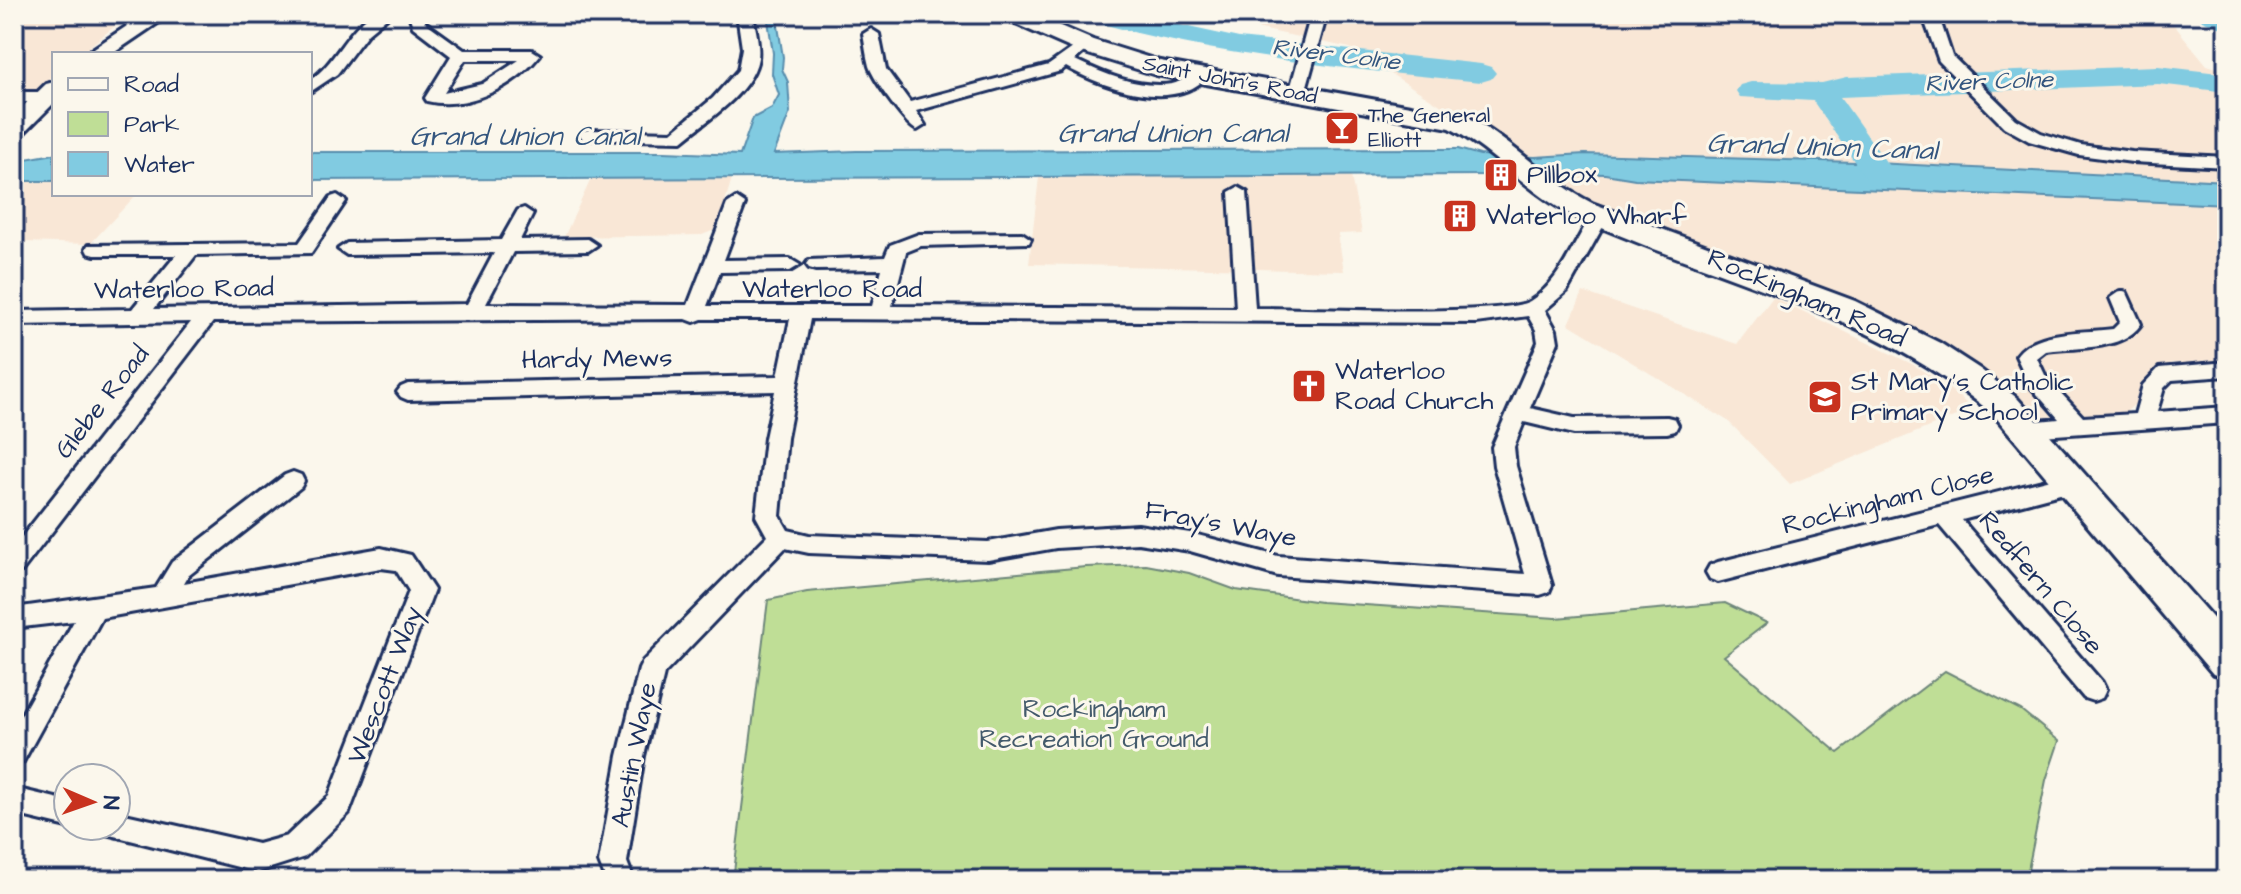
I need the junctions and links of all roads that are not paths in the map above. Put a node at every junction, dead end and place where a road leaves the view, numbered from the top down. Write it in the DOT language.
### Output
graph roads {
  1 [pos="160,14"];
  2 [pos="383,14"];
  3 [pos="417,14"];
  4 [pos="745,14"];
  5 [pos="1012,14"];
  6 [pos="1319,14"];
  7 [pos="1930,14"];
  8 [pos="871,34"];
  9 [pos="99,52"];
  10 [pos="1075,53"];
  11 [pos="460,55"];
  12 [pos="312,86"];
  13 [pos="49,93"];
  14 [pos="1297,93"];
  15 [pos="14,97"];
  16 [pos="904,109"];
  17 [pos="917,125"];
  18 [pos="14,129"];
  19 [pos="589,135"];
  20 [pos="2227,162"];
  21 [pos="1551,190"];
  22 [pos="1238,192"];
  23 [pos="337,201"];
  24 [pos="736,204"];
  25 [pos="524,214"];
  26 [pos="1600,216"];
  27 [pos="1022,239"];
  28 [pos="588,245"];
  29 [pos="506,247"];
  30 [pos="95,249"];
  31 [pos="191,249"];
  32 [pos="347,249"];
  33 [pos="894,263"];
  34 [pos="816,264"];
  35 [pos="790,265"];
  36 [pos="712,266"];
  37 [pos="2120,298"];
  38 [pos="1534,309"];
  39 [pos="473,311"];
  40 [pos="139,314"];
  41 [pos="208,314"];
  42 [pos="880,314"];
  43 [pos="694,315"];
  44 [pos="801,315"];
  45 [pos="1246,316"];
  46 [pos="14,318"];
  47 [pos="2227,369"];
  48 [pos="787,383"];
  49 [pos="408,392"];
  50 [pos="1519,413"];
  51 [pos="2227,415"];
  52 [pos="2143,422"];
  53 [pos="1667,425"];
  54 [pos="2077,425"];
  55 [pos="2027,429"];
  56 [pos="293,481"];
  57 [pos="2071,483"];
  58 [pos="1944,515"];
  59 [pos="780,538"];
  60 [pos="14,564"];
  61 [pos="1718,572"];
  62 [pos="165,595"];
  63 [pos="94,609"];
  64 [pos="14,618"];
  65 [pos="2227,662"];
  66 [pos="2093,690"];
  67 [pos="14,753"];
  68 [pos="14,801"];
  69 [pos="52,810"];
  70 [pos="132,829"];
  71 [pos="620,880"];
  1 -- 9 [label="street"];
  2 -- 12 [label="street"];
  3 -- 11 [label="street"];
  4 -- 19 [label="street"];
  5 -- 10 [label="main road, Saint John's Road"];
  6 -- 14 [label="street"];
  7 -- 20 [label="street"];
  8 -- 16 [label="street"];
  10 -- 14 [label="main road, Saint John's Road"];
  10 -- 16 [label="street"];
  11 -- 11 [label="street"];
  13 -- 15 [label="street"];
  13 -- 18 [label="street"];
  14 -- 21 [label="main road, Saint John's Road"];
  16 -- 17 [label="street"];
  21 -- 26 [label="main road, Rockingham Road"];
  22 -- 45 [label="street"];
  23 -- 31 [label="street"];
  24 -- 36 [label="street"];
  25 -- 29 [label="street"];
  26 -- 38 [label="street"];
  26 -- 55 [label="main road, Rockingham Road"];
  27 -- 33 [label="street"];
  28 -- 29 [label="street"];
  29 -- 32 [label="street"];
  29 -- 39 [label="street"];
  30 -- 31 [label="street"];
  31 -- 40 [label="street"];
  33 -- 34 [label="street"];
  33 -- 42 [label="street"];
  35 -- 36 [label="street"];
  36 -- 43 [label="street"];
  37 -- 54 [label="street"];
  38 -- 45 [label="street, Waterloo Road"];
  38 -- 50 [label="street, Fray's Waye"];
  39 -- 41 [label="street, Waterloo Road"];
  39 -- 43 [label="street, Waterloo Road"];
  40 -- 41 [label="street, Waterloo Road"];
  40 -- 46 [label="street, Waterloo Road"];
  41 -- 60 [label="street, Glebe Road"];
  42 -- 44 [label="street, Waterloo Road"];
  42 -- 45 [label="street, Waterloo Road"];
  43 -- 44 [label="street, Waterloo Road"];
  44 -- 48 [label="street"];
  47 -- 52 [label="street"];
  48 -- 49 [label="street, Hardy Mews"];
  48 -- 59 [label="street"];
  50 -- 53 [label="street"];
  50 -- 59 [label="street, Fray's Waye"];
  51 -- 52 [label="street"];
  52 -- 54 [label="street"];
  54 -- 55 [label="street"];
  55 -- 57 [label="main road, Rockingham Road"];
  56 -- 62 [label="street"];
  57 -- 58 [label="street, Rockingham Close"];
  57 -- 65 [label="main road, Rockingham Road"];
  58 -- 61 [label="street, Rockingham Close"];
  58 -- 66 [label="street, Redfern Close"];
  59 -- 71 [label="street, Austin Waye"];
  62 -- 63 [label="street, Wescott Way"];
  62 -- 70 [label="street, Wescott Way"];
  63 -- 64 [label="street"];
  63 -- 67 [label="street"];
  68 -- 69 [label="street"];
}
